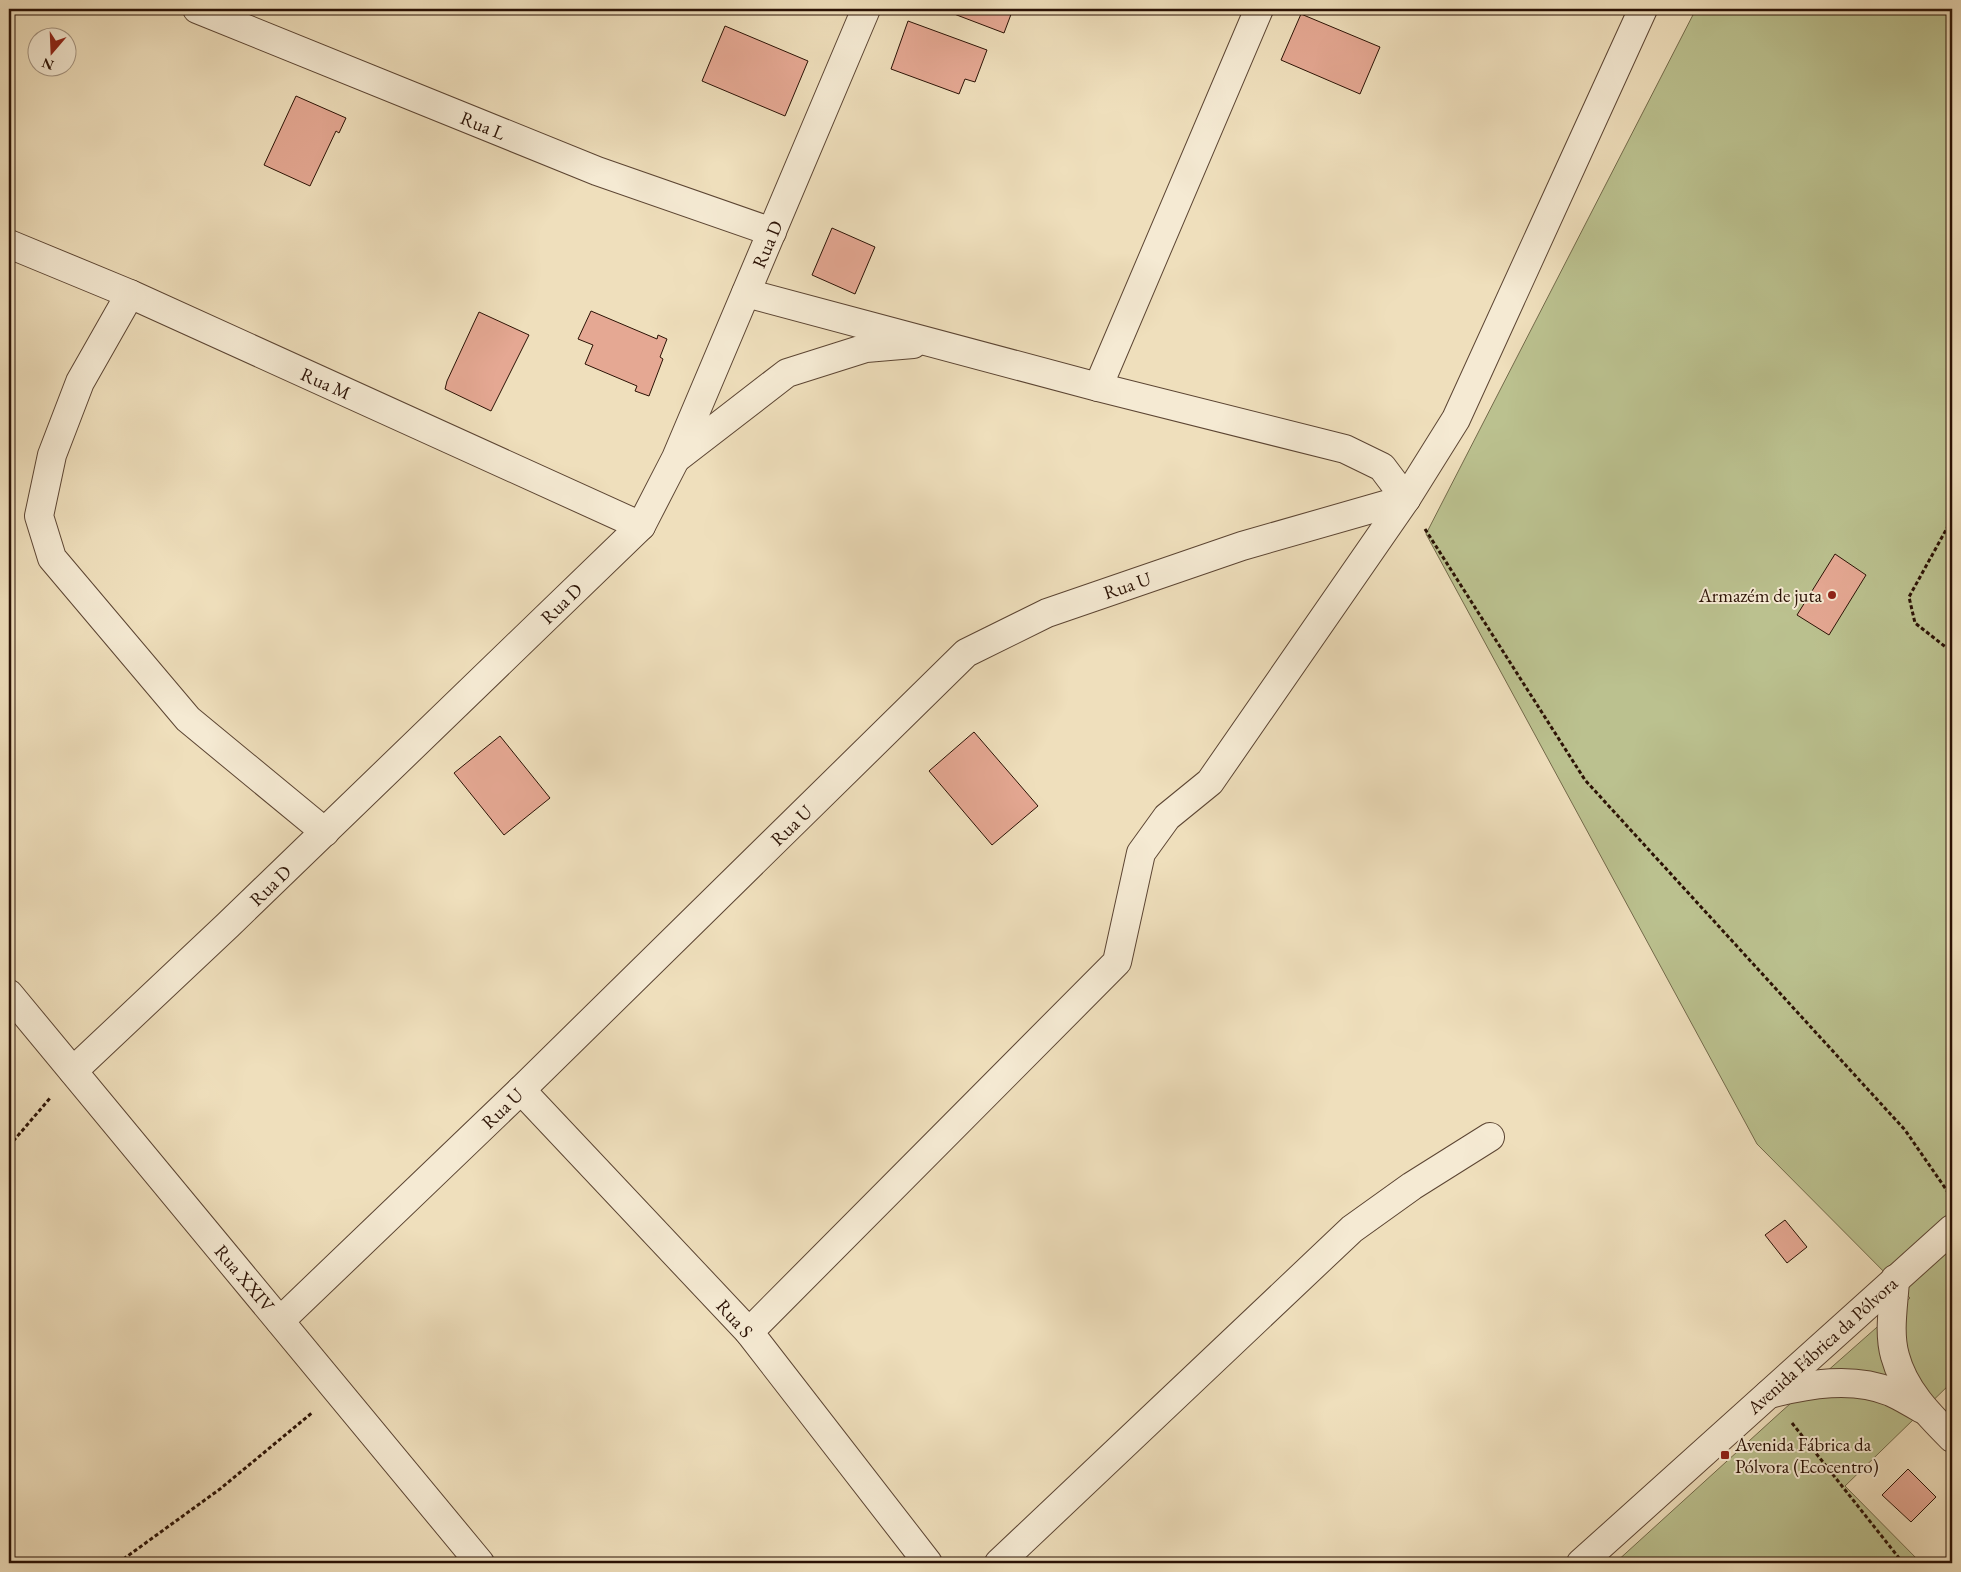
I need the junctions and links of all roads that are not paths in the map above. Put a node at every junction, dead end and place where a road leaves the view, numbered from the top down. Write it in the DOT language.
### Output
graph roads {
  1 [pos="197,9"];
  2 [pos="866,9"];
  3 [pos="1259,9"];
  4 [pos="1643,9"];
  5 [pos="772,232"];
  6 [pos="9,244"];
  7 [pos="746,293"];
  8 [pos="130,294"];
  9 [pos="932,342"];
  10 [pos="1098,387"];
  11 [pos="676,458"];
  12 [pos="1406,499"];
  13 [pos="642,526"];
  14 [pos="325,832"];
  15 [pos="9,994"];
  16 [pos="73,1071"];
  17 [pos="521,1090"];
  18 [pos="1490,1137"];
  19 [pos="1952,1229"];
  20 [pos="1895,1279"];
  21 [pos="280,1321"];
  22 [pos="749,1332"];
  23 [pos="1766,1395"];
  24 [pos="1923,1410"];
  25 [pos="1952,1438"];
  26 [pos="480,1563"];
  27 [pos="928,1563"];
  28 [pos="999,1563"];
  29 [pos="1581,1563"];
  1 -- 5 [label="street, Rua L"];
  2 -- 5 [label="street, Rua D"];
  3 -- 10 [label="street"];
  4 -- 12 [label="street"];
  5 -- 7 [label="street, Rua D"];
  6 -- 8 [label="street, Rua M"];
  7 -- 9 [label="street"];
  7 -- 11 [label="street, Rua D"];
  8 -- 13 [label="street, Rua M"];
  8 -- 14 [label="street"];
  9 -- 10 [label="street"];
  9 -- 11 [label="street"];
  10 -- 12 [label="street"];
  11 -- 13 [label="street, Rua D"];
  12 -- 17 [label="street, Rua U"];
  12 -- 22 [label="street"];
  13 -- 14 [label="street, Rua D"];
  14 -- 16 [label="street, Rua D"];
  15 -- 16 [label="street, Rua XXIV"];
  16 -- 21 [label="street, Rua XXIV"];
  17 -- 21 [label="street, Rua U"];
  17 -- 22 [label="street, Rua S"];
  18 -- 28 [label="street"];
  19 -- 20 [label="street, Avenida Fábrica da Pólvora"];
  20 -- 23 [label="street, Avenida Fábrica da Pólvora"];
  20 -- 24 [label="street"];
  21 -- 26 [label="street, Rua XXIV"];
  22 -- 27 [label="street, Rua S"];
  23 -- 24 [label="street"];
  23 -- 29 [label="street, Avenida Fábrica da Pólvora"];
  24 -- 25 [label="street"];
}
